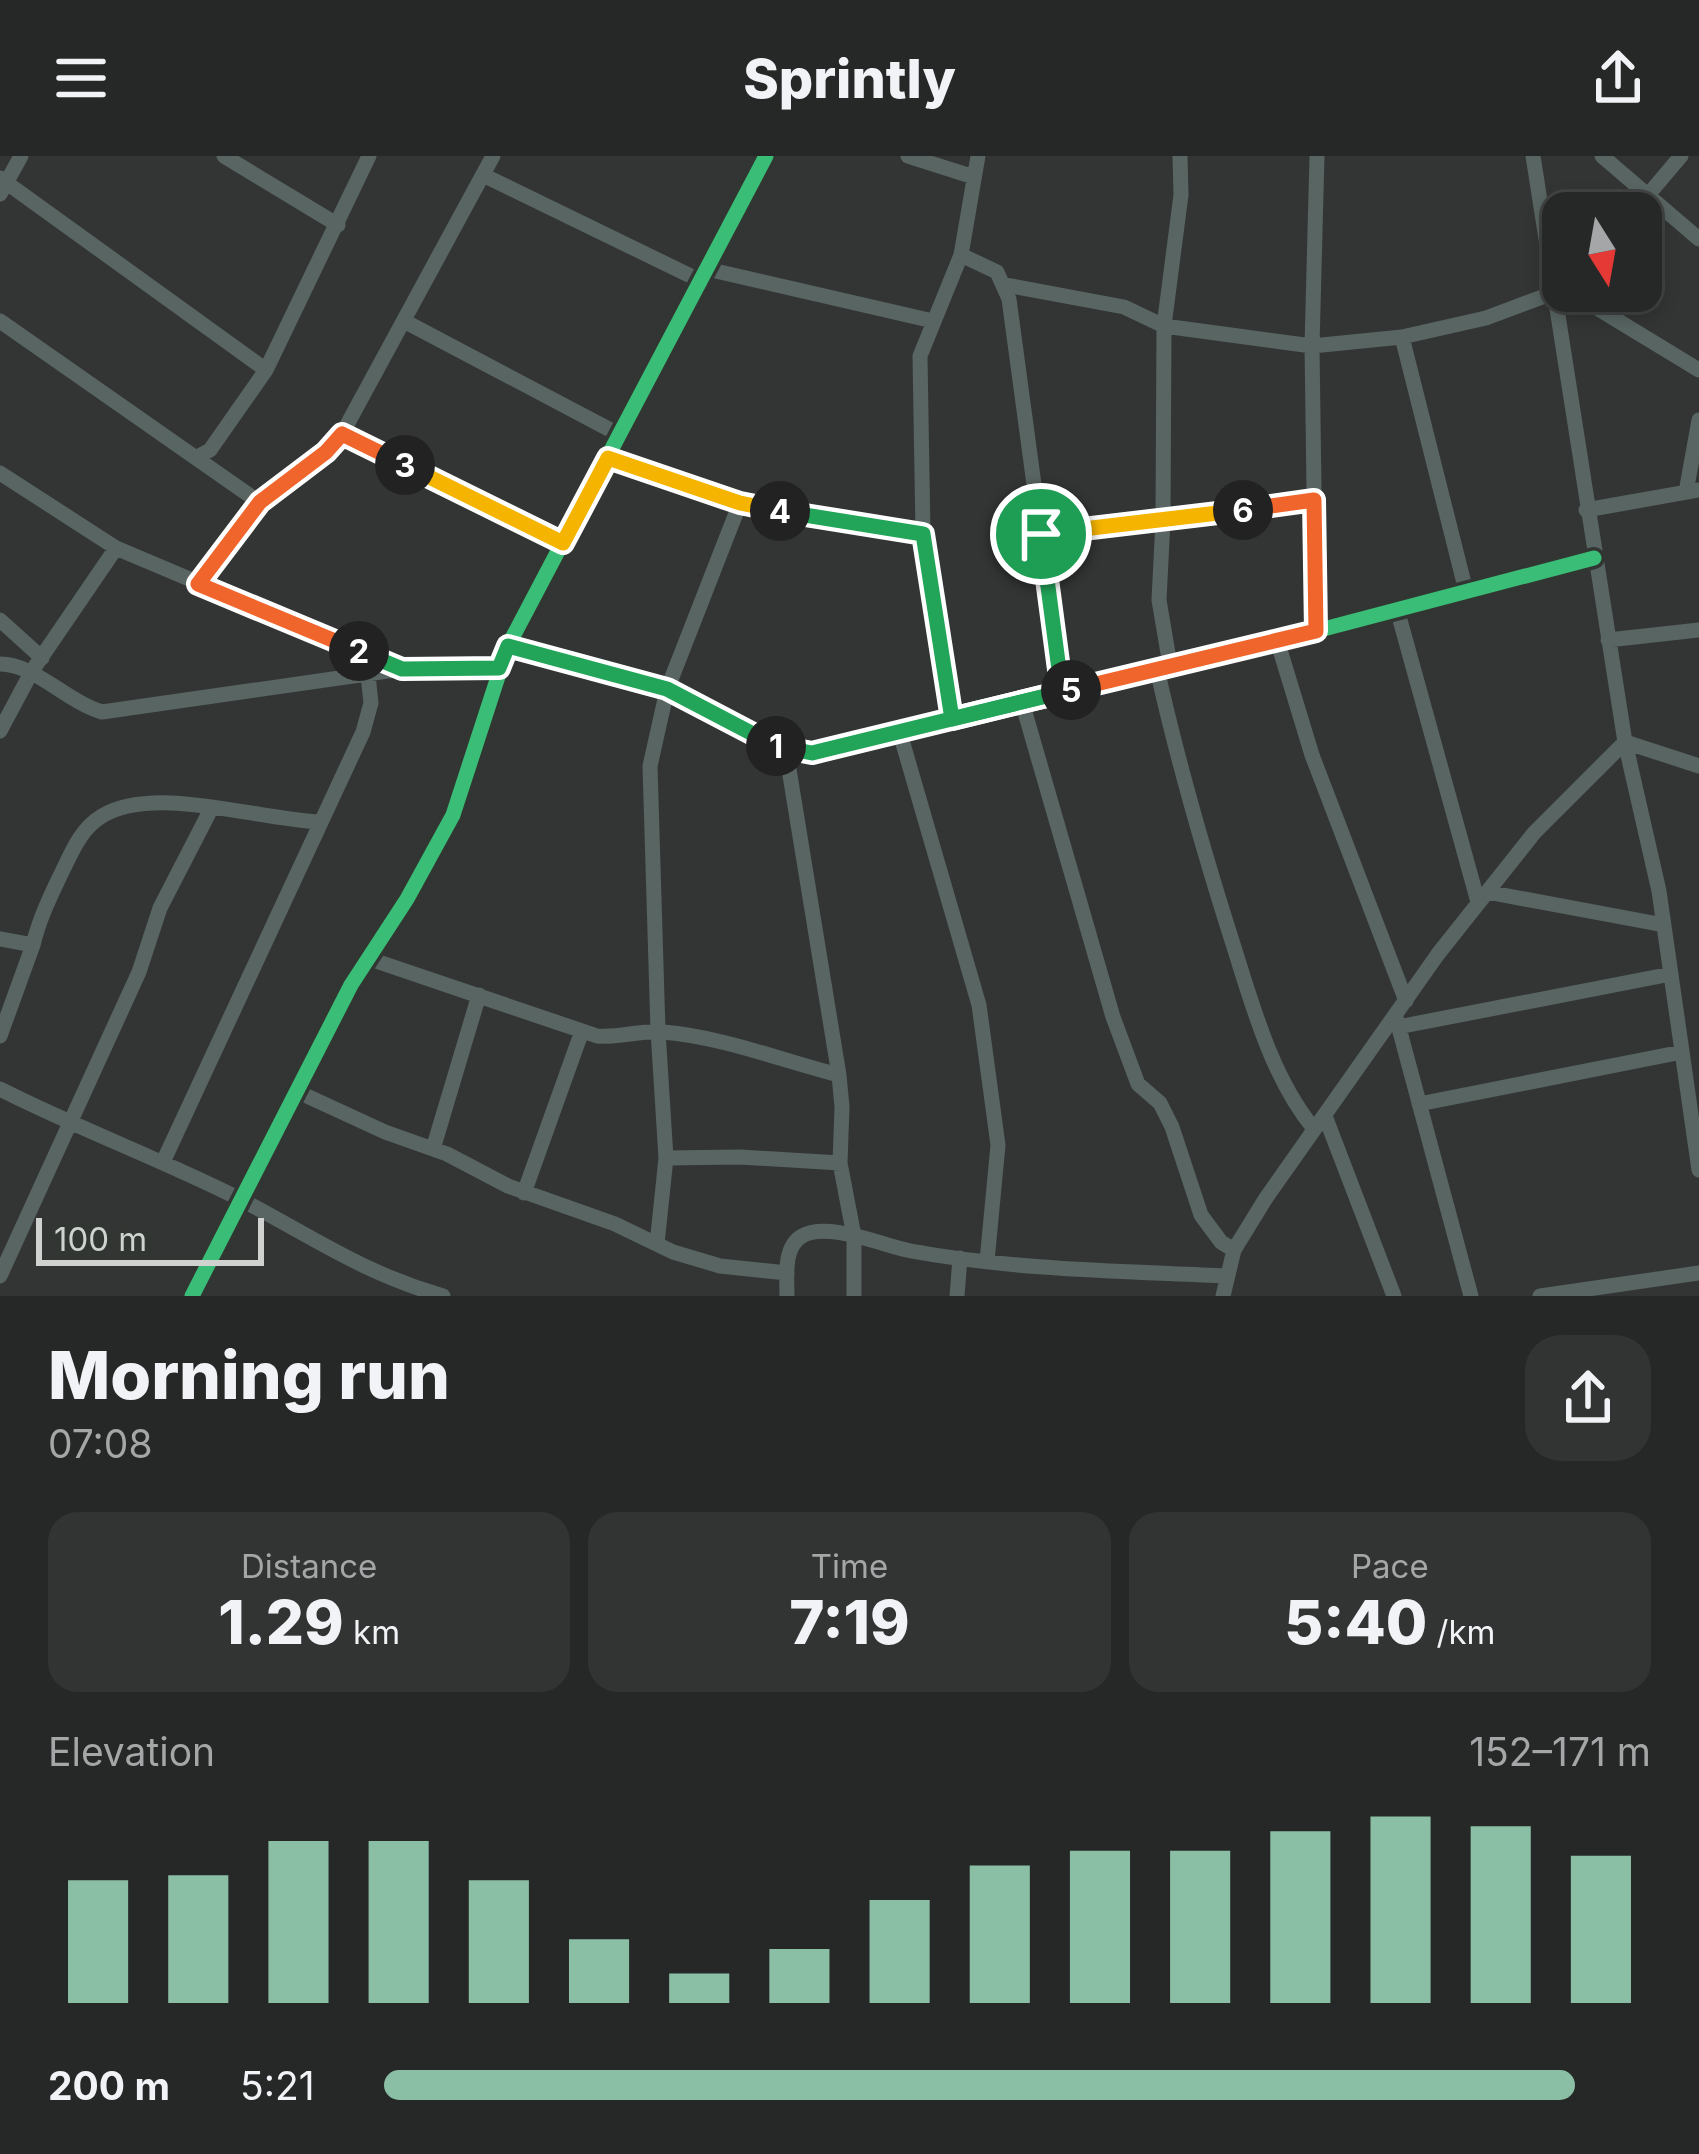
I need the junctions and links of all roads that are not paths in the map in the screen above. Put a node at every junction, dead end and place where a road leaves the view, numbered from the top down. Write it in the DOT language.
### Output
graph roads {
  1 [pos="21,156"];
  2 [pos="224,156"];
  3 [pos="369,156"];
  4 [pos="493,156"];
  5 [pos="766,156"];
  6 [pos="908,156"];
  7 [pos="978,156"];
  8 [pos="1180,156"];
  9 [pos="1317,156"];
  10 [pos="1333,156"];
  11 [pos="1533,156"];
  12 [pos="1602,156"];
  13 [pos="1681,156"];
  14 [pos="483,175"];
  15 [pos="974,177"];
  16 [pos="2,185"];
  17 [pos="1644,192"];
  18 [pos="1651,192"];
  19 [pos="1542,202"];
  20 [pos="1662,207"];
  21 [pos="338,225"];
  22 [pos="1699,239"];
  23 [pos="961,256"];
  24 [pos="704,275"];
  25 [pos="1006,285"];
  26 [pos="1542,295"];
  27 [pos="1562,312"];
  28 [pos="1600,312"];
  29 [pos="0,321"];
  30 [pos="404,321"];
  31 [pos="932,321"];
  32 [pos="1165,326"];
  33 [pos="1402,338"];
  34 [pos="1312,346"];
  35 [pos="266,370"];
  36 [pos="1699,370"];
  37 [pos="1699,421"];
  38 [pos="342,434"];
  39 [pos="620,435"];
  40 [pos="199,457"];
  41 [pos="608,458"];
  42 [pos="0,473"];
  43 [pos="1692,491"];
  44 [pos="1314,500"];
  45 [pos="260,502"];
  46 [pos="740,503"];
  47 [pos="1586,509"];
  48 [pos="1163,521"];
  49 [pos="923,534"];
  50 [pos="1041,534"];
  51 [pos="563,543"];
  52 [pos="116,548"];
  53 [pos="1594,558"];
  54 [pos="198,584"];
  55 [pos="1466,591"];
  56 [pos="1397,609"];
  57 [pos="0,620"];
  58 [pos="1699,630"];
  59 [pos="1316,631"];
  60 [pos="1277,640"];
  61 [pos="1608,640"];
  62 [pos="508,646"];
  63 [pos="0,664"];
  64 [pos="37,664"];
  65 [pos="1163,667"];
  66 [pos="499,668"];
  67 [pos="402,669"];
  68 [pos="368,675"];
  69 [pos="667,689"];
  70 [pos="1062,692"];
  71 [pos="1022,702"];
  72 [pos="952,719"];
  73 [pos="899,730"];
  74 [pos="0,731"];
  75 [pos="1624,742"];
  76 [pos="786,751"];
  77 [pos="1699,766"];
  78 [pos="211,809"];
  79 [pos="321,823"];
  80 [pos="1483,897"];
  81 [pos="1664,925"];
  82 [pos="0,939"];
  83 [pos="33,945"];
  84 [pos="367,958"];
  85 [pos="1671,974"];
  86 [pos="478,995"];
  87 [pos="1406,1001"];
  88 [pos="1397,1022"];
  89 [pos="582,1031"];
  90 [pos="658,1031"];
  91 [pos="0,1036"];
  92 [pos="1682,1052"];
  93 [pos="838,1075"];
  94 [pos="0,1089"];
  95 [pos="296,1090"];
  96 [pos="1419,1104"];
  97 [pos="1695,1113"];
  98 [pos="1320,1122"];
  99 [pos="70,1124"];
  100 [pos="433,1149"];
  101 [pos="666,1158"];
  102 [pos="163,1162"];
  103 [pos="840,1163"];
  104 [pos="1699,1170"];
  105 [pos="524,1193"];
  106 [pos="239,1199"];
  107 [pos="854,1236"];
  108 [pos="657,1244"];
  109 [pos="1234,1250"];
  110 [pos="960,1258"];
  111 [pos="987,1261"];
  112 [pos="787,1273"];
  113 [pos="1699,1273"];
  114 [pos="0,1276"];
  115 [pos="1226,1276"];
  116 [pos="192,1296"];
  117 [pos="443,1296"];
  118 [pos="788,1296"];
  119 [pos="854,1296"];
  120 [pos="958,1296"];
  121 [pos="1223,1296"];
  122 [pos="1394,1296"];
  123 [pos="1471,1296"];
  124 [pos="1540,1296"];
  1 -- 16 [label="street"];
  2 -- 21 [label="street"];
  3 -- 21 [label="street"];
  4 -- 14 [label="street"];
  5 -- 24 [label="street"];
  6 -- 15 [label="street"];
  7 -- 15 [label="street"];
  8 -- 32 [label="street"];
  9 -- 10 [label="street"];
  9 -- 34 [label="street"];
  11 -- 19 [label="street"];
  12 -- 17 [label="street"];
  13 -- 18 [label="street"];
  14 -- 24 [label="street"];
  14 -- 30 [label="street"];
  15 -- 23 [label="street"];
  16 -- 35 [label="street"];
  20 -- 22 [label="street"];
  21 -- 35 [label="street"];
  23 -- 25 [label="street"];
  23 -- 31 [label="street"];
  24 -- 31 [label="street"];
  24 -- 39 [label="street"];
  25 -- 32 [label="street"];
  25 -- 50 [label="street"];
  26 -- 33 [label="street"];
  27 -- 47 [label="street"];
  28 -- 36 [label="street"];
  29 -- 40 [label="street"];
  30 -- 38 [label="street"];
  30 -- 39 [label="street"];
  31 -- 49 [label="street"];
  32 -- 34 [label="street"];
  32 -- 48 [label="street"];
  33 -- 34 [label="street"];
  33 -- 55 [label="street"];
  34 -- 44 [label="street"];
  35 -- 40 [label="street"];
  37 -- 43 [label="street"];
  38 -- 45 [label="street"];
  38 -- 51 [label="street"];
  39 -- 41 [label="street"];
  40 -- 45 [label="street"];
  41 -- 46 [label="street"];
  41 -- 51 [label="street"];
  42 -- 52 [label="street"];
  43 -- 47 [label="street"];
  44 -- 48 [label="street"];
  44 -- 59 [label="street"];
  45 -- 54 [label="street"];
  46 -- 49 [label="street"];
  46 -- 69 [label="street"];
  47 -- 53 [label="street"];
  48 -- 50 [label="street"];
  48 -- 65 [label="street"];
  49 -- 72 [label="street"];
  50 -- 70 [label="street"];
  51 -- 62 [label="street"];
  52 -- 54 [label="street"];
  52 -- 64 [label="street"];
  53 -- 55 [label="street"];
  53 -- 61 [label="street"];
  54 -- 67 [label="street"];
  55 -- 56 [label="street"];
  56 -- 59 [label="street"];
  56 -- 80 [label="street"];
  57 -- 64 [label="street"];
  58 -- 61 [label="street"];
  59 -- 60 [label="street"];
  60 -- 65 [label="street"];
  60 -- 87 [label="street"];
  61 -- 75 [label="street"];
  62 -- 66 [label="street"];
  62 -- 69 [label="street"];
  63 -- 64 [label="street"];
  64 -- 68 [label="street"];
  64 -- 74 [label="street"];
  65 -- 70 [label="street"];
  65 -- 98 [label="street"];
  66 -- 67 [label="street"];
  66 -- 84 [label="street"];
  67 -- 68 [label="street"];
  68 -- 79 [label="street"];
  69 -- 76 [label="street"];
  69 -- 90 [label="street"];
  70 -- 71 [label="street"];
  71 -- 72 [label="street"];
  71 -- 109 [label="street"];
  72 -- 73 [label="street"];
  73 -- 76 [label="street"];
  73 -- 111 [label="street"];
  75 -- 77 [label="street"];
  75 -- 80 [label="street"];
  75 -- 81 [label="street"];
  76 -- 93 [label="street"];
  78 -- 79 [label="street"];
  78 -- 83 [label="street"];
  78 -- 99 [label="street"];
  79 -- 102 [label="street"];
  80 -- 81 [label="street"];
  80 -- 87 [label="street"];
  81 -- 85 [label="street"];
  82 -- 83 [label="street"];
  83 -- 91 [label="street"];
  84 -- 86 [label="street"];
  84 -- 95 [label="street"];
  85 -- 88 [label="street"];
  85 -- 92 [label="street"];
  86 -- 89 [label="street"];
  86 -- 100 [label="street"];
  87 -- 88 [label="street"];
  88 -- 96 [label="street"];
  88 -- 98 [label="street"];
  89 -- 90 [label="street"];
  89 -- 105 [label="street"];
  90 -- 93 [label="street"];
  90 -- 101 [label="street"];
  92 -- 96 [label="street"];
  92 -- 97 [label="street"];
  93 -- 103 [label="street"];
  94 -- 99 [label="street"];
  95 -- 100 [label="street"];
  95 -- 106 [label="street"];
  96 -- 123 [label="street"];
  97 -- 104 [label="street"];
  98 -- 109 [label="street"];
  98 -- 122 [label="street"];
  99 -- 102 [label="street"];
  99 -- 114 [label="street"];
  100 -- 105 [label="street"];
  101 -- 103 [label="street"];
  101 -- 108 [label="street"];
  102 -- 106 [label="street"];
  103 -- 107 [label="street"];
  105 -- 108 [label="street"];
  106 -- 116 [label="street"];
  106 -- 117 [label="street"];
  107 -- 110 [label="street"];
  107 -- 112 [label="street"];
  107 -- 119 [label="street"];
  108 -- 112 [label="street"];
  109 -- 115 [label="street"];
  110 -- 111 [label="street"];
  110 -- 120 [label="street"];
  111 -- 115 [label="street"];
  112 -- 118 [label="street"];
  113 -- 124 [label="street"];
  115 -- 121 [label="street"];
}
